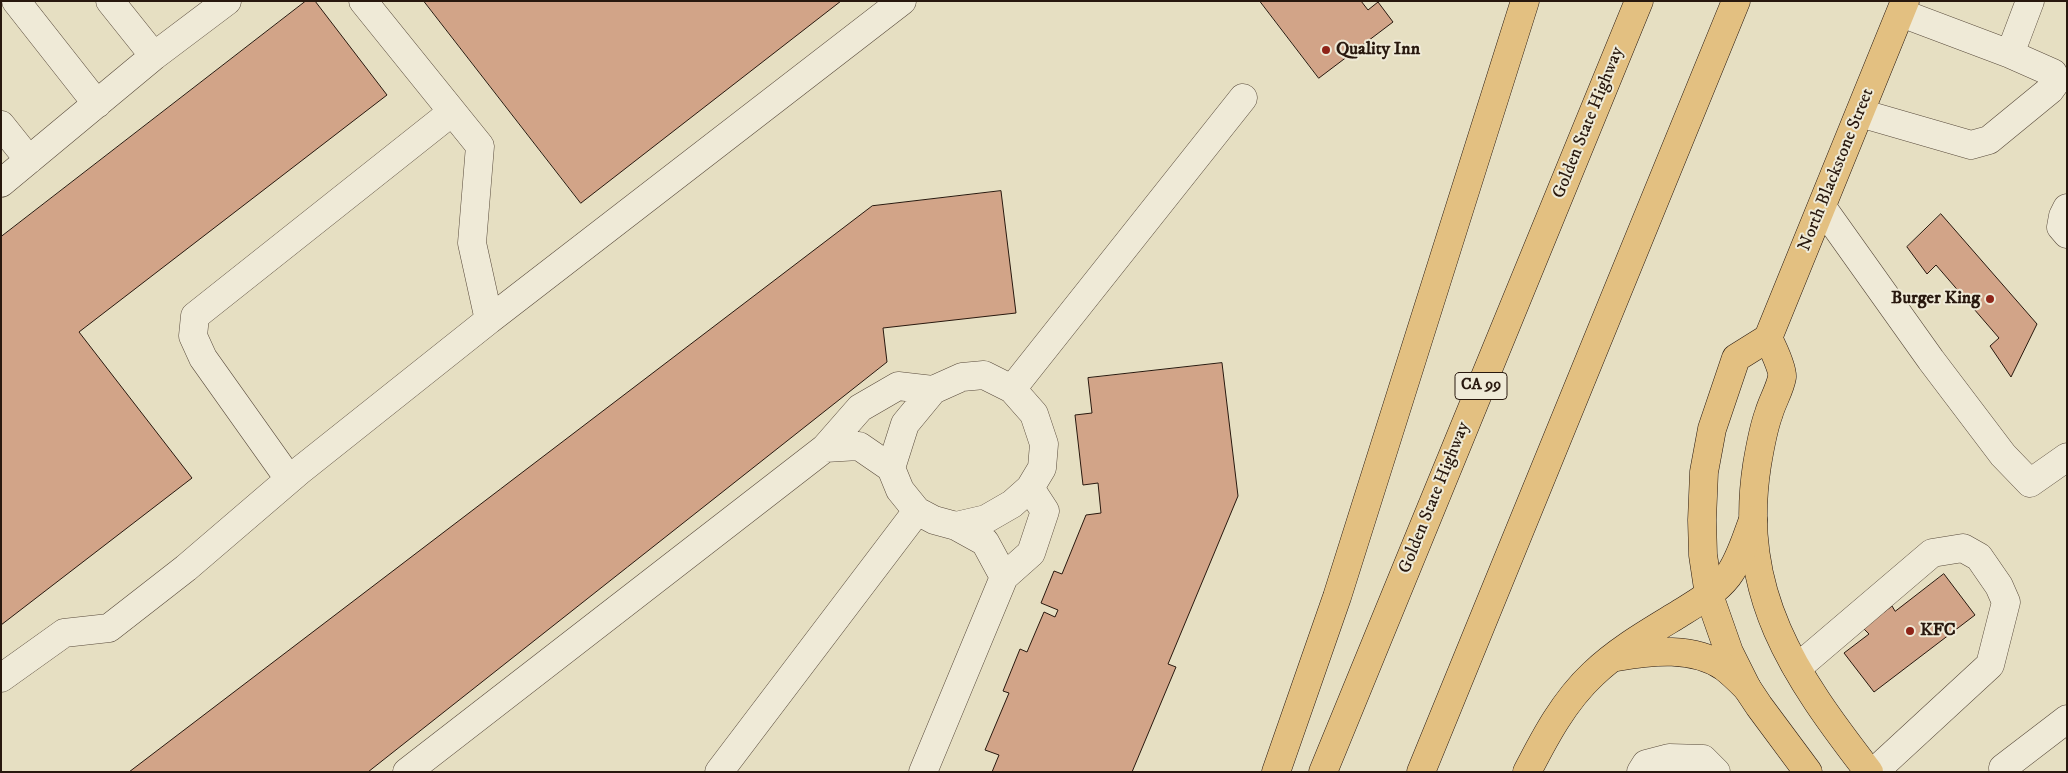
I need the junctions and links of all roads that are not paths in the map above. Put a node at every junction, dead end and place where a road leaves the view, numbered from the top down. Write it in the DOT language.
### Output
graph roads {
  1 [pos="16,1"];
  2 [pos="110,1"];
  3 [pos="363,1"];
  4 [pos="902,1"];
  5 [pos="1525,1"];
  6 [pos="1639,1"];
  7 [pos="1736,1"];
  8 [pos="2030,1"];
  9 [pos="221,3"];
  10 [pos="1903,7"];
  11 [pos="2010,54"];
  12 [pos="154,56"];
  13 [pos="1243,98"];
  14 [pos="97,104"];
  15 [pos="452,112"];
  16 [pos="1860,113"];
  17 [pos="1,125"];
  18 [pos="29,160"];
  19 [pos="1,184"];
  20 [pos="1822,207"];
  21 [pos="2067,208"];
  22 [pos="2067,234"];
  23 [pos="489,320"];
  24 [pos="1768,338"];
  25 [pos="1012,389"];
  26 [pos="933,390"];
  27 [pos="825,448"];
  28 [pos="2067,457"];
  29 [pos="891,468"];
  30 [pos="289,479"];
  31 [pos="1030,488"];
  32 [pos="917,511"];
  33 [pos="1753,520"];
  34 [pos="956,526"];
  35 [pos="1004,577"];
  36 [pos="1708,596"];
  37 [pos="1611,658"];
  38 [pos="1797,668"];
  39 [pos="1,678"];
  40 [pos="1748,688"];
  41 [pos="2067,719"];
  42 [pos="406,772"];
  43 [pos="719,772"];
  44 [pos="923,772"];
  45 [pos="1276,772"];
  46 [pos="1323,772"];
  47 [pos="1421,772"];
  48 [pos="1527,772"];
  49 [pos="1641,772"];
  50 [pos="1716,772"];
  51 [pos="1808,772"];
  52 [pos="1869,772"];
  53 [pos="1874,772"];
  54 [pos="2006,772"];
  1 -- 14 [label="lane"];
  2 -- 12 [label="lane"];
  3 -- 15 [label="lane"];
  4 -- 23 [label="lane"];
  5 -- 45 [label="main road"];
  6 -- 46 [label="main road, Golden State Highway / CA 99"];
  7 -- 47 [label="main road"];
  8 -- 11 [label="lane"];
  9 -- 12 [label="lane"];
  10 -- 11 [label="lane"];
  10 -- 16 [label="main road, North Blackstone Street"];
  11 -- 16 [label="lane"];
  12 -- 14 [label="lane"];
  13 -- 25 [label="lane"];
  14 -- 18 [label="lane"];
  15 -- 23 [label="lane"];
  15 -- 30 [label="lane"];
  16 -- 20 [label="main road, North Blackstone Street"];
  17 -- 18 [label="lane"];
  18 -- 19 [label="lane"];
  20 -- 24 [label="main road, North Blackstone Street"];
  20 -- 28 [label="lane"];
  21 -- 22 [label="lane"];
  23 -- 30 [label="lane"];
  24 -- 33 [label="main road"];
  24 -- 36 [label="main road"];
  25 -- 26 [label="lane"];
  25 -- 31 [label="lane"];
  26 -- 27 [label="lane"];
  26 -- 29 [label="lane"];
  27 -- 29 [label="lane"];
  27 -- 42 [label="lane"];
  29 -- 32 [label="lane"];
  30 -- 39 [label="lane"];
  31 -- 34 [label="lane"];
  31 -- 35 [label="lane"];
  32 -- 34 [label="lane"];
  32 -- 43 [label="lane"];
  33 -- 36 [label="main road"];
  33 -- 38 [label="main road"];
  34 -- 35 [label="lane"];
  35 -- 44 [label="lane"];
  36 -- 37 [label="main road"];
  36 -- 40 [label="main road"];
  37 -- 40 [label="main road"];
  37 -- 48 [label="main road"];
  38 -- 52 [label="main road"];
  38 -- 53 [label="lane"];
  40 -- 51 [label="main road"];
  41 -- 54 [label="lane"];
  49 -- 50 [label="lane"];
}
